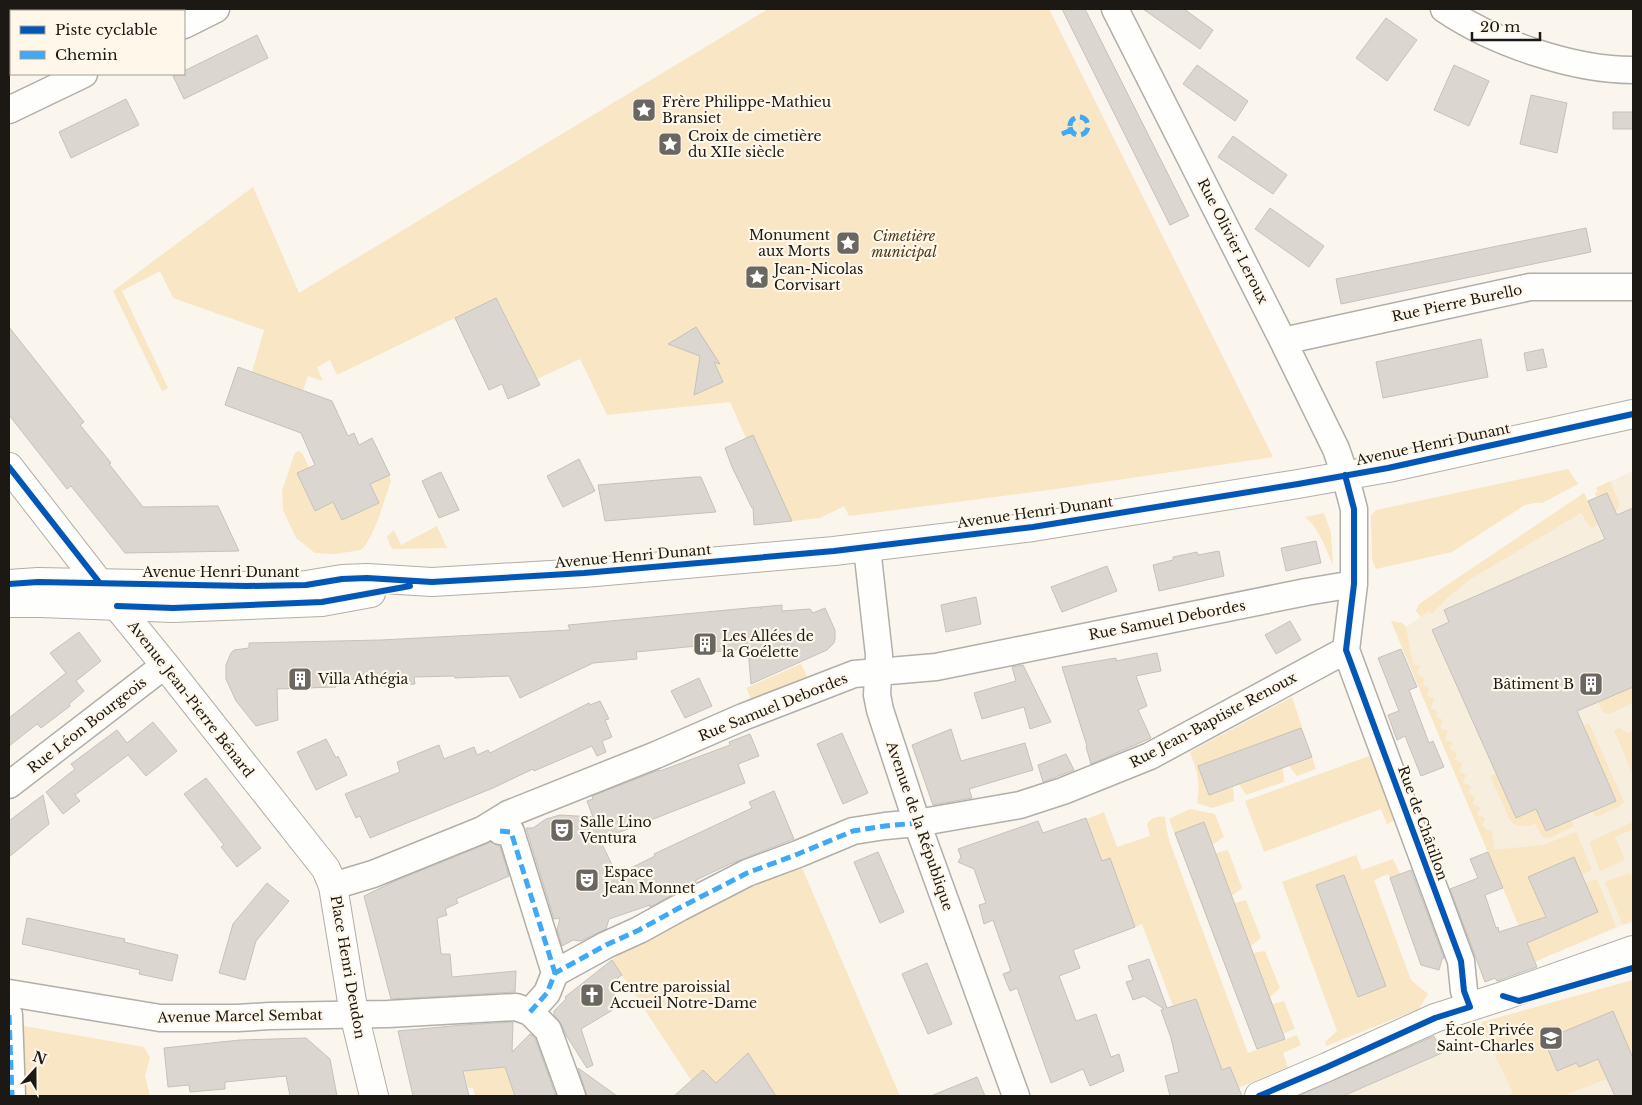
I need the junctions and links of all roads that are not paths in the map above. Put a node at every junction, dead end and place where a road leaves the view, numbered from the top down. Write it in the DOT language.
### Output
graph roads {
  1 [pos="216,9"];
  2 [pos="1115,9"];
  3 [pos="1444,9"];
  4 [pos="185,24"];
  5 [pos="1633,70"];
  6 [pos="82,75"];
  7 [pos="9,110"];
  8 [pos="1633,287"];
  9 [pos="1284,340"];
  10 [pos="1633,414"];
  11 [pos="9,466"];
  12 [pos="1345,475"];
  13 [pos="867,548"];
  14 [pos="99,582"];
  15 [pos="432,582"];
  16 [pos="9,584"];
  17 [pos="1354,584"];
  18 [pos="9,603"];
  19 [pos="117,606"];
  20 [pos="1346,650"];
  21 [pos="165,665"];
  22 [pos="878,673"];
  23 [pos="9,785"];
  24 [pos="917,823"];
  25 [pos="500,831"];
  26 [pos="333,886"];
  27 [pos="1633,950"];
  28 [pos="555,973"];
  29 [pos="9,993"];
  30 [pos="1470,1007"];
  31 [pos="530,1012"];
  32 [pos="354,1014"];
  33 [pos="9,1016"];
  34 [pos="12,1096"];
  35 [pos="374,1096"];
  36 [pos="572,1096"];
  37 [pos="1016,1096"];
  38 [pos="1258,1096"];
  1 -- 4 [label="street"];
  2 -- 9 [label="street, Rue Olivier Leroux"];
  3 -- 5 [label="street"];
  6 -- 7 [label="street"];
  8 -- 9 [label="street, Rue Pierre Burello"];
  9 -- 12 [label="street, Rue Olivier Leroux"];
  10 -- 12 [label="main road, Avenue Henri Dunant"];
  11 -- 14 [label="main road, Avenue Jean-Pierre Bénard"];
  12 -- 13 [label="main road, Avenue Henri Dunant"];
  12 -- 17 [label="street, Rue Olivier Leroux"];
  13 -- 15 [label="main road, Avenue Henri Dunant"];
  13 -- 22 [label="street, Avenue de la République"];
  14 -- 15 [label="main road, Avenue Henri Dunant"];
  14 -- 16 [label="main road, Avenue Henri Dunant"];
  14 -- 19 [label="main road, Avenue Jean-Pierre Bénard"];
  15 -- 19 [label="main road, Avenue Henri Dunant"];
  17 -- 20 [label="street"];
  17 -- 22 [label="street, Rue Samuel Debordes"];
  18 -- 19 [label="main road, Avenue Henri Dunant"];
  19 -- 21 [label="main road, Avenue Jean-Pierre Bénard"];
  20 -- 24 [label="street, Rue Jean-Baptiste Renoux"];
  20 -- 30 [label="street, Rue de Châtillon"];
  21 -- 23 [label="street, Rue Léon Bourgeois"];
  21 -- 26 [label="main road, Avenue Jean-Pierre Bénard"];
  22 -- 24 [label="street, Avenue de la République"];
  22 -- 26 [label="street, Rue Samuel Debordes"];
  24 -- 28 [label="street, Rue Jean-Baptiste Renoux"];
  24 -- 37 [label="street, Avenue de la République"];
  25 -- 28 [label="street"];
  26 -- 32 [label="main road, Place Henri Deudon"];
  27 -- 30 [label="main road"];
  28 -- 31 [label="street"];
  29 -- 32 [label="street, Avenue Marcel Sembat"];
  30 -- 38 [label="main road"];
  31 -- 32 [label="street, Avenue Marcel Sembat"];
  31 -- 36 [label="street"];
  32 -- 35 [label="main road, Place Henri Deudon"];
  33 -- 34 [label="street"];
}
